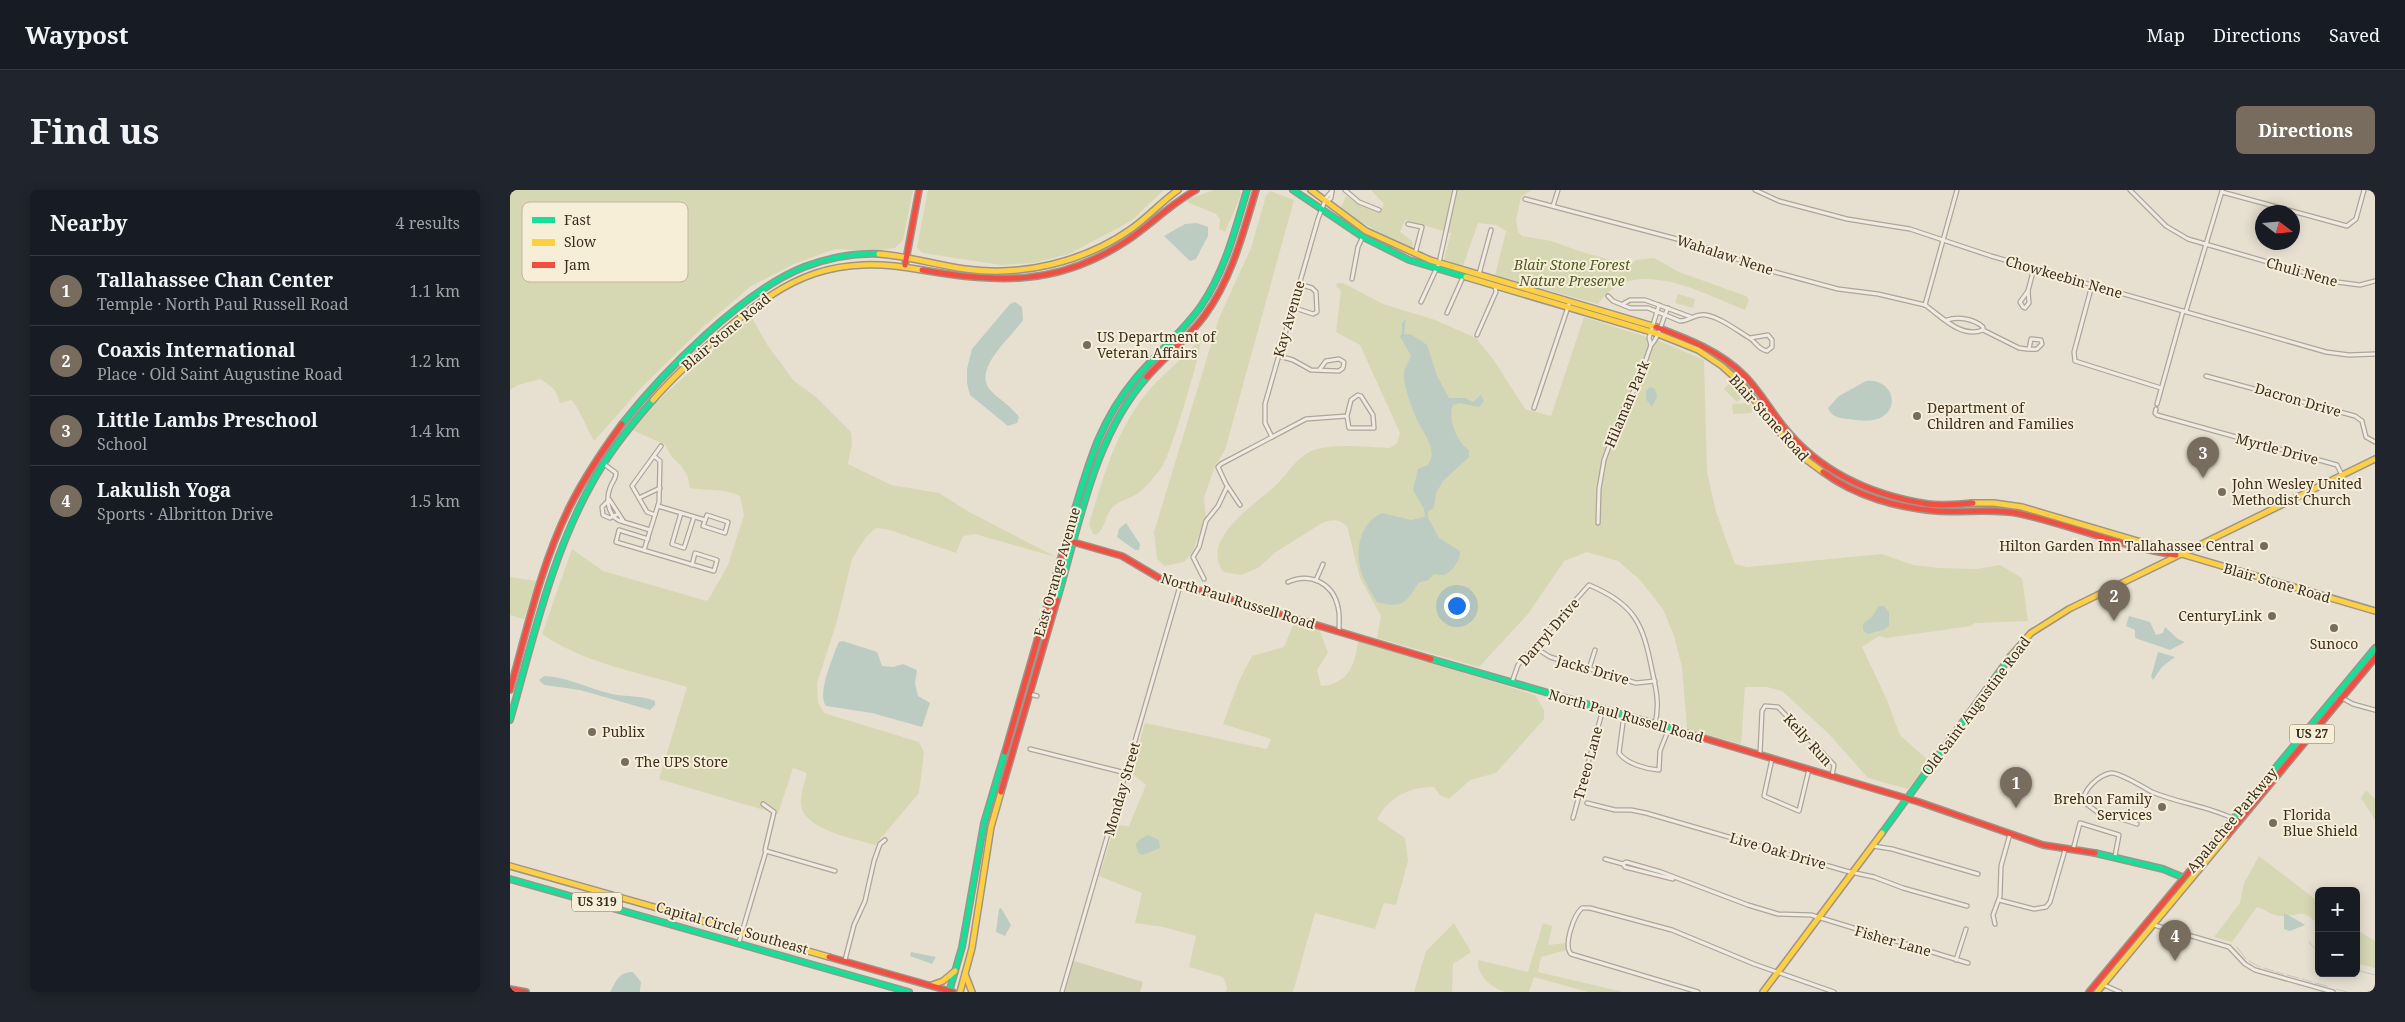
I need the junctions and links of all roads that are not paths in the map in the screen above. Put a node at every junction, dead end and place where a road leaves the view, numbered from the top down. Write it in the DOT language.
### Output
graph roads {
  1 [pos="919,190"];
  2 [pos="1178,190"];
  3 [pos="1196,190"];
  4 [pos="1246,190"];
  5 [pos="1256,190"];
  6 [pos="1293,190"];
  7 [pos="1311,190"];
  8 [pos="1333,190"];
  9 [pos="1345,190"];
  10 [pos="1455,190"];
  11 [pos="1558,190"];
  12 [pos="1755,190"];
  13 [pos="1957,190"];
  14 [pos="2130,190"];
  15 [pos="2364,190"];
  16 [pos="2222,191"];
  17 [pos="1525,199"];
  18 [pos="1326,202"];
  19 [pos="1553,206"];
  20 [pos="1322,209"];
  21 [pos="1379,210"];
  22 [pos="1408,224"];
  23 [pos="1491,230"];
  24 [pos="1366,231"];
  25 [pos="1363,237"];
  26 [pos="1943,241"];
  27 [pos="2206,244"];
  28 [pos="1096,249"];
  29 [pos="1415,254"];
  30 [pos="907,256"];
  31 [pos="1100,256"];
  32 [pos="1439,263"];
  33 [pos="905,265"];
  34 [pos="2034,268"];
  35 [pos="1435,269"];
  36 [pos="1479,274"];
  37 [pos="1463,277"];
  38 [pos="1352,279"];
  39 [pos="2375,281"];
  40 [pos="1299,284"];
  41 [pos="2092,285"];
  42 [pos="1496,289"];
  43 [pos="2028,291"];
  44 [pos="1608,296"];
  45 [pos="1570,301"];
  46 [pos="1421,302"];
  47 [pos="1623,304"];
  48 [pos="1659,305"];
  49 [pos="1925,305"];
  50 [pos="1292,307"];
  51 [pos="1568,308"];
  52 [pos="1668,308"];
  53 [pos="1658,311"];
  54 [pos="2184,311"];
  55 [pos="733,313"];
  56 [pos="1447,313"];
  57 [pos="1665,314"];
  58 [pos="1691,317"];
  59 [pos="738,320"];
  60 [pos="1947,320"];
  61 [pos="1653,326"];
  62 [pos="1660,328"];
  63 [pos="1983,330"];
  64 [pos="1651,332"];
  65 [pos="1658,334"];
  66 [pos="1477,335"];
  67 [pos="1750,338"];
  68 [pos="1651,345"];
  69 [pos="2029,349"];
  70 [pos="2375,354"];
  71 [pos="1279,356"];
  72 [pos="1320,369"];
  73 [pos="1138,375"];
  74 [pos="2206,376"];
  75 [pos="1144,381"];
  76 [pos="2161,388"];
  77 [pos="1758,391"];
  78 [pos="1753,396"];
  79 [pos="2157,404"];
  80 [pos="1534,408"];
  81 [pos="2156,409"];
  82 [pos="1347,416"];
  83 [pos="1272,437"];
  84 [pos="2375,442"];
  85 [pos="661,446"];
  86 [pos="1807,452"];
  87 [pos="654,456"];
  88 [pos="1802,457"];
  89 [pos="2375,460"];
  90 [pos="604,464"];
  91 [pos="2342,475"];
  92 [pos="1855,484"];
  93 [pos="1227,487"];
  94 [pos="660,488"];
  95 [pos="1853,490"];
  96 [pos="639,498"];
  97 [pos="609,499"];
  98 [pos="1913,501"];
  99 [pos="1994,503"];
  100 [pos="1240,505"];
  101 [pos="658,506"];
  102 [pos="1912,508"];
  103 [pos="1993,510"];
  104 [pos="682,513"];
  105 [pos="618,514"];
  106 [pos="655,515"];
  107 [pos="614,517"];
  108 [pos="694,517"];
  109 [pos="2062,519"];
  110 [pos="705,520"];
  111 [pos="624,522"];
  112 [pos="1598,523"];
  113 [pos="2060,525"];
  114 [pos="650,530"];
  115 [pos="2110,532"];
  116 [pos="2118,534"];
  117 [pos="648,539"];
  118 [pos="2108,539"];
  119 [pos="1066,540"];
  120 [pos="2116,541"];
  121 [pos="1073,542"];
  122 [pos="644,550"];
  123 [pos="2180,555"];
  124 [pos="692,564"];
  125 [pos="1323,564"];
  126 [pos="1204,579"];
  127 [pos="1316,580"];
  128 [pos="1288,582"];
  129 [pos="1180,586"];
  130 [pos="2375,611"];
  131 [pos="1339,631"];
  132 [pos="1534,647"];
  133 [pos="2375,648"];
  134 [pos="1595,650"];
  135 [pos="2375,658"];
  136 [pos="1589,669"];
  137 [pos="1654,681"];
  138 [pos="1512,682"];
  139 [pos="510,690"];
  140 [pos="1022,692"];
  141 [pos="1030,694"];
  142 [pos="1037,696"];
  143 [pos="2342,698"];
  144 [pos="1603,709"];
  145 [pos="2375,710"];
  146 [pos="1624,715"];
  147 [pos="510,720"];
  148 [pos="1654,724"];
  149 [pos="2310,725"];
  150 [pos="1669,728"];
  151 [pos="2316,730"];
  152 [pos="1030,749"];
  153 [pos="1760,754"];
  154 [pos="1772,758"];
  155 [pos="2281,761"];
  156 [pos="1809,769"];
  157 [pos="2282,770"];
  158 [pos="1126,773"];
  159 [pos="1832,776"];
  160 [pos="1907,798"];
  161 [pos="1587,803"];
  162 [pos="763,804"];
  163 [pos="2243,807"];
  164 [pos="1573,818"];
  165 [pos="2233,819"];
  166 [pos="2239,823"];
  167 [pos="2137,824"];
  168 [pos="2010,833"];
  169 [pos="885,840"];
  170 [pos="1872,846"];
  171 [pos="2065,850"];
  172 [pos="2073,850"];
  173 [pos="765,851"];
  174 [pos="2114,856"];
  175 [pos="1605,859"];
  176 [pos="510,866"];
  177 [pos="835,871"];
  178 [pos="1853,872"];
  179 [pos="1978,874"];
  180 [pos="2184,877"];
  181 [pos="510,878"];
  182 [pos="2190,881"];
  183 [pos="1999,900"];
  184 [pos="1967,906"];
  185 [pos="1818,919"];
  186 [pos="1995,924"];
  187 [pos="2153,925"];
  188 [pos="1966,929"];
  189 [pos="742,931"];
  190 [pos="2133,939"];
  191 [pos="2141,940"];
  192 [pos="739,942"];
  193 [pos="2132,950"];
  194 [pos="845,960"];
  195 [pos="1956,960"];
  196 [pos="1968,963"];
  197 [pos="955,971"];
  198 [pos="1778,972"];
  199 [pos="965,974"];
  200 [pos="2103,975"];
  201 [pos="930,985"];
  202 [pos="2104,985"];
  203 [pos="510,989"];
  204 [pos="526,992"];
  205 [pos="909,992"];
  206 [pos="950,992"];
  207 [pos="960,992"];
  208 [pos="972,992"];
  209 [pos="1062,992"];
  210 [pos="1698,992"];
  211 [pos="1763,992"];
  212 [pos="1834,992"];
  213 [pos="2089,992"];
  214 [pos="2097,992"];
  215 [pos="2120,992"];
  216 [pos="2333,992"];
  1 -- 30 [label="main road"];
  2 -- 28 [label="main road, Blair Stone Road"];
  3 -- 31 [label="main road, Blair Stone Road"];
  4 -- 73 [label="main road, East Orange Avenue"];
  5 -- 75 [label="main road, East Orange Avenue"];
  6 -- 20 [label="main road, Blair Stone Road"];
  7 -- 18 [label="main road, Blair Stone Road"];
  8 -- 18 [label="street, Kay Avenue"];
  9 -- 21 [label="street"];
  10 -- 32 [label="street"];
  11 -- 19 [label="street"];
  12 -- 26 [label="street, Chowkeebin Nene"];
  13 -- 26 [label="street"];
  14 -- 27 [label="street, Chuli Nene"];
  15 -- 16 [label="street"];
  16 -- 27 [label="street"];
  17 -- 19 [label="street, Wahalaw Nene"];
  18 -- 20 [label="street, Kay Avenue"];
  18 -- 24 [label="main road, Blair Stone Road"];
  19 -- 49 [label="street, Wahalaw Nene"];
  20 -- 25 [label="main road, Blair Stone Road"];
  20 -- 40 [label="street, Kay Avenue"];
  22 -- 29 [label="street"];
  23 -- 36 [label="street"];
  24 -- 25 [label="street"];
  24 -- 29 [label="main road, Blair Stone Road"];
  25 -- 35 [label="main road, Blair Stone Road"];
  25 -- 38 [label="street"];
  26 -- 34 [label="street, Chowkeebin Nene"];
  26 -- 49 [label="street"];
  27 -- 39 [label="street, Chuli Nene"];
  27 -- 54 [label="street"];
  28 -- 30 [label="main road, Blair Stone Road"];
  28 -- 31 [label="main road"];
  29 -- 32 [label="main road, Blair Stone Road"];
  30 -- 33 [label="main road"];
  30 -- 55 [label="main road, Blair Stone Road"];
  31 -- 33 [label="main road, Blair Stone Road"];
  32 -- 35 [label="street"];
  32 -- 36 [label="main road, Blair Stone Road"];
  33 -- 59 [label="main road, Blair Stone Road"];
  34 -- 41 [label="street, Chowkeebin Nene"];
  34 -- 43 [label="street"];
  35 -- 37 [label="main road, Blair Stone Road"];
  35 -- 46 [label="street"];
  36 -- 45 [label="main road, Blair Stone Road"];
  37 -- 42 [label="main road, Blair Stone Road"];
  37 -- 56 [label="street"];
  40 -- 50 [label="street, Kay Avenue"];
  40 -- 50 [label="street"];
  41 -- 54 [label="street, Chowkeebin Nene"];
  41 -- 76 [label="street"];
  42 -- 51 [label="main road, Blair Stone Road"];
  42 -- 66 [label="street"];
  43 -- 43 [label="street"];
  44 -- 47 [label="street"];
  45 -- 51 [label="street"];
  45 -- 61 [label="main road, Blair Stone Road"];
  47 -- 48 [label="street"];
  47 -- 53 [label="street"];
  48 -- 52 [label="street"];
  48 -- 53 [label="street, Hilaman Park"];
  49 -- 60 [label="street"];
  50 -- 71 [label="street, Kay Avenue"];
  51 -- 64 [label="main road, Blair Stone Road"];
  51 -- 80 [label="street"];
  52 -- 57 [label="street, Hilaman Park"];
  52 -- 58 [label="street"];
  53 -- 57 [label="street"];
  53 -- 61 [label="street, Hilaman Park"];
  54 -- 70 [label="street, Chowkeebin Nene"];
  54 -- 76 [label="street"];
  55 -- 59 [label="main road"];
  55 -- 139 [label="main road, Blair Stone Road"];
  57 -- 58 [label="street"];
  57 -- 62 [label="street, Hilaman Park"];
  58 -- 67 [label="street"];
  59 -- 90 [label="main road, Blair Stone Road"];
  60 -- 63 [label="street"];
  60 -- 63 [label="street"];
  61 -- 62 [label="main road, Blair Stone Road"];
  61 -- 64 [label="street, Hilaman Park"];
  62 -- 65 [label="street, Hilaman Park"];
  62 -- 77 [label="main road, Blair Stone Road"];
  63 -- 69 [label="street"];
  64 -- 65 [label="main road, Blair Stone Road"];
  64 -- 68 [label="street, Hilaman Park"];
  65 -- 68 [label="street, Hilaman Park"];
  65 -- 78 [label="main road, Blair Stone Road"];
  67 -- 67 [label="street"];
  68 -- 112 [label="street, Hilaman Park"];
  69 -- 69 [label="street"];
  71 -- 72 [label="street"];
  71 -- 83 [label="street, Kay Avenue"];
  72 -- 72 [label="street"];
  73 -- 75 [label="main road"];
  73 -- 119 [label="main road, East Orange Avenue"];
  74 -- 84 [label="street, Dacron Drive"];
  75 -- 121 [label="main road, East Orange Avenue"];
  76 -- 79 [label="street"];
  77 -- 78 [label="main road"];
  77 -- 86 [label="main road, Blair Stone Road"];
  78 -- 88 [label="main road, Blair Stone Road"];
  81 -- 91 [label="street, Myrtle Drive"];
  82 -- 82 [label="street"];
  82 -- 83 [label="street"];
  83 -- 93 [label="street"];
  85 -- 87 [label="street"];
  86 -- 88 [label="main road"];
  86 -- 92 [label="main road, Blair Stone Road"];
  87 -- 94 [label="street"];
  87 -- 96 [label="street"];
  88 -- 95 [label="main road, Blair Stone Road"];
  89 -- 91 [label="main road, Old Saint Augustine Road"];
  90 -- 97 [label="street"];
  90 -- 147 [label="main road, Blair Stone Road"];
  91 -- 123 [label="main road, Old Saint Augustine Road"];
  92 -- 95 [label="main road"];
  92 -- 98 [label="main road, Blair Stone Road"];
  93 -- 100 [label="street"];
  93 -- 126 [label="street"];
  94 -- 96 [label="street"];
  94 -- 101 [label="street"];
  95 -- 102 [label="main road, Blair Stone Road"];
  96 -- 106 [label="street"];
  97 -- 105 [label="street"];
  97 -- 107 [label="street"];
  97 -- 107 [label="street"];
  98 -- 99 [label="main road, Blair Stone Road"];
  98 -- 102 [label="main road"];
  99 -- 103 [label="main road"];
  99 -- 109 [label="main road, Blair Stone Road"];
  101 -- 104 [label="street"];
  101 -- 106 [label="street"];
  102 -- 103 [label="main road, Blair Stone Road"];
  103 -- 113 [label="main road, Blair Stone Road"];
  104 -- 108 [label="street"];
  104 -- 108 [label="street"];
  105 -- 107 [label="street"];
  105 -- 111 [label="street"];
  106 -- 114 [label="street"];
  107 -- 111 [label="street"];
  108 -- 110 [label="street"];
  109 -- 113 [label="main road"];
  109 -- 115 [label="main road, Blair Stone Road"];
  110 -- 110 [label="street"];
  111 -- 114 [label="street"];
  113 -- 118 [label="main road, Blair Stone Road"];
  114 -- 117 [label="street"];
  115 -- 116 [label="main road, Blair Stone Road"];
  115 -- 118 [label="main road"];
  116 -- 120 [label="main road"];
  116 -- 123 [label="main road, Blair Stone Road"];
  117 -- 122 [label="street"];
  117 -- 122 [label="street"];
  118 -- 120 [label="main road, Blair Stone Road"];
  119 -- 121 [label="main road, North Paul Russell Road"];
  119 -- 140 [label="main road, East Orange Avenue"];
  120 -- 123 [label="main road, Blair Stone Road"];
  121 -- 129 [label="main road, North Paul Russell Road"];
  121 -- 141 [label="main road, East Orange Avenue"];
  122 -- 124 [label="street"];
  123 -- 130 [label="main road, Blair Stone Road"];
  123 -- 160 [label="main road, Old Saint Augustine Road"];
  124 -- 124 [label="street"];
  125 -- 127 [label="street"];
  127 -- 128 [label="street"];
  127 -- 131 [label="street"];
  129 -- 131 [label="main road, North Paul Russell Road"];
  129 -- 158 [label="street, Monday Street"];
  131 -- 138 [label="main road, North Paul Russell Road"];
  132 -- 136 [label="street, Jacks Drive"];
  132 -- 137 [label="street, Darryl Drive"];
  132 -- 138 [label="street, Darryl Drive"];
  133 -- 149 [label="main road, Apalachee Parkway / US 27"];
  134 -- 136 [label="street"];
  135 -- 143 [label="main road, Apalachee Parkway / US 27"];
  136 -- 137 [label="street, Jacks Drive"];
  137 -- 148 [label="street"];
  138 -- 144 [label="main road, North Paul Russell Road"];
  140 -- 141 [label="main road"];
  140 -- 197 [label="main road, East Orange Avenue"];
  141 -- 142 [label="street"];
  141 -- 199 [label="main road, East Orange Avenue"];
  143 -- 145 [label="street"];
  143 -- 151 [label="main road, Apalachee Parkway / US 27"];
  144 -- 146 [label="main road, North Paul Russell Road"];
  144 -- 164 [label="street, Treeo Lane"];
  146 -- 148 [label="main road, North Paul Russell Road"];
  146 -- 150 [label="street"];
  148 -- 150 [label="main road, North Paul Russell Road"];
  149 -- 151 [label="main road"];
  149 -- 155 [label="main road, Apalachee Parkway / US 27"];
  150 -- 153 [label="main road, North Paul Russell Road"];
  151 -- 157 [label="main road, Apalachee Parkway / US 27"];
  152 -- 158 [label="street"];
  153 -- 154 [label="main road, North Paul Russell Road"];
  153 -- 159 [label="street, Keily Run"];
  154 -- 156 [label="main road, North Paul Russell Road"];
  154 -- 156 [label="street"];
  155 -- 157 [label="main road"];
  155 -- 163 [label="main road, Apalachee Parkway / US 27"];
  156 -- 159 [label="main road, North Paul Russell Road"];
  157 -- 166 [label="main road, Apalachee Parkway / US 27"];
  158 -- 209 [label="street, Monday Street"];
  159 -- 160 [label="main road, North Paul Russell Road"];
  160 -- 168 [label="main road, North Paul Russell Road"];
  160 -- 170 [label="main road, Old Saint Augustine Road"];
  161 -- 178 [label="street, Live Oak Drive"];
  162 -- 173 [label="street"];
  163 -- 165 [label="main road, Apalachee Parkway / US 27"];
  163 -- 166 [label="main road"];
  165 -- 167 [label="street"];
  165 -- 180 [label="main road, Apalachee Parkway / US 27"];
  166 -- 182 [label="main road, Apalachee Parkway / US 27"];
  168 -- 171 [label="main road, North Paul Russell Road"];
  168 -- 183 [label="street"];
  169 -- 194 [label="street"];
  170 -- 178 [label="main road, Old Saint Augustine Road"];
  170 -- 179 [label="street"];
  171 -- 172 [label="main road, North Paul Russell Road"];
  171 -- 183 [label="street"];
  172 -- 174 [label="main road, North Paul Russell Road"];
  172 -- 174 [label="street"];
  173 -- 177 [label="street"];
  173 -- 189 [label="street"];
  174 -- 180 [label="main road, North Paul Russell Road"];
  175 -- 185 [label="street, Fisher Lane"];
  176 -- 189 [label="main road, Capital Circle Southeast / US 319"];
  178 -- 184 [label="street, Live Oak Drive"];
  178 -- 185 [label="main road, Old Saint Augustine Road"];
  180 -- 182 [label="main road, North Paul Russell Road"];
  180 -- 190 [label="main road, Apalachee Parkway / US 27"];
  181 -- 192 [label="main road, Capital Circle Southeast / US 319"];
  182 -- 187 [label="main road, Apalachee Parkway / US 27"];
  183 -- 186 [label="street"];
  185 -- 195 [label="street, Fisher Lane"];
  185 -- 198 [label="main road, Old Saint Augustine Road"];
  187 -- 191 [label="main road, Apalachee Parkway / US 27"];
  187 -- 216 [label="street"];
  188 -- 195 [label="street"];
  189 -- 192 [label="street"];
  189 -- 194 [label="main road, Capital Circle Southeast / US 319"];
  190 -- 191 [label="main road"];
  190 -- 193 [label="main road"];
  190 -- 200 [label="main road, Apalachee Parkway / US 27"];
  191 -- 193 [label="main road, Apalachee Parkway / US 27"];
  192 -- 205 [label="main road, Capital Circle Southeast / US 319"];
  193 -- 202 [label="main road, Apalachee Parkway / US 27"];
  194 -- 201 [label="main road, Capital Circle Southeast / US 319"];
  195 -- 196 [label="street, Fisher Lane"];
  197 -- 201 [label="main road"];
  197 -- 206 [label="main road, East Orange Avenue"];
  198 -- 210 [label="street"];
  198 -- 211 [label="main road, Old Saint Augustine Road"];
  198 -- 212 [label="street"];
  199 -- 207 [label="main road, East Orange Avenue"];
  199 -- 208 [label="main road"];
  200 -- 202 [label="main road"];
  200 -- 213 [label="main road, Apalachee Parkway / US 27"];
  201 -- 206 [label="main road, Capital Circle Southeast / US 319"];
  202 -- 214 [label="main road, Apalachee Parkway / US 27"];
  202 -- 215 [label="street"];
  203 -- 204 [label="main road"];
}
